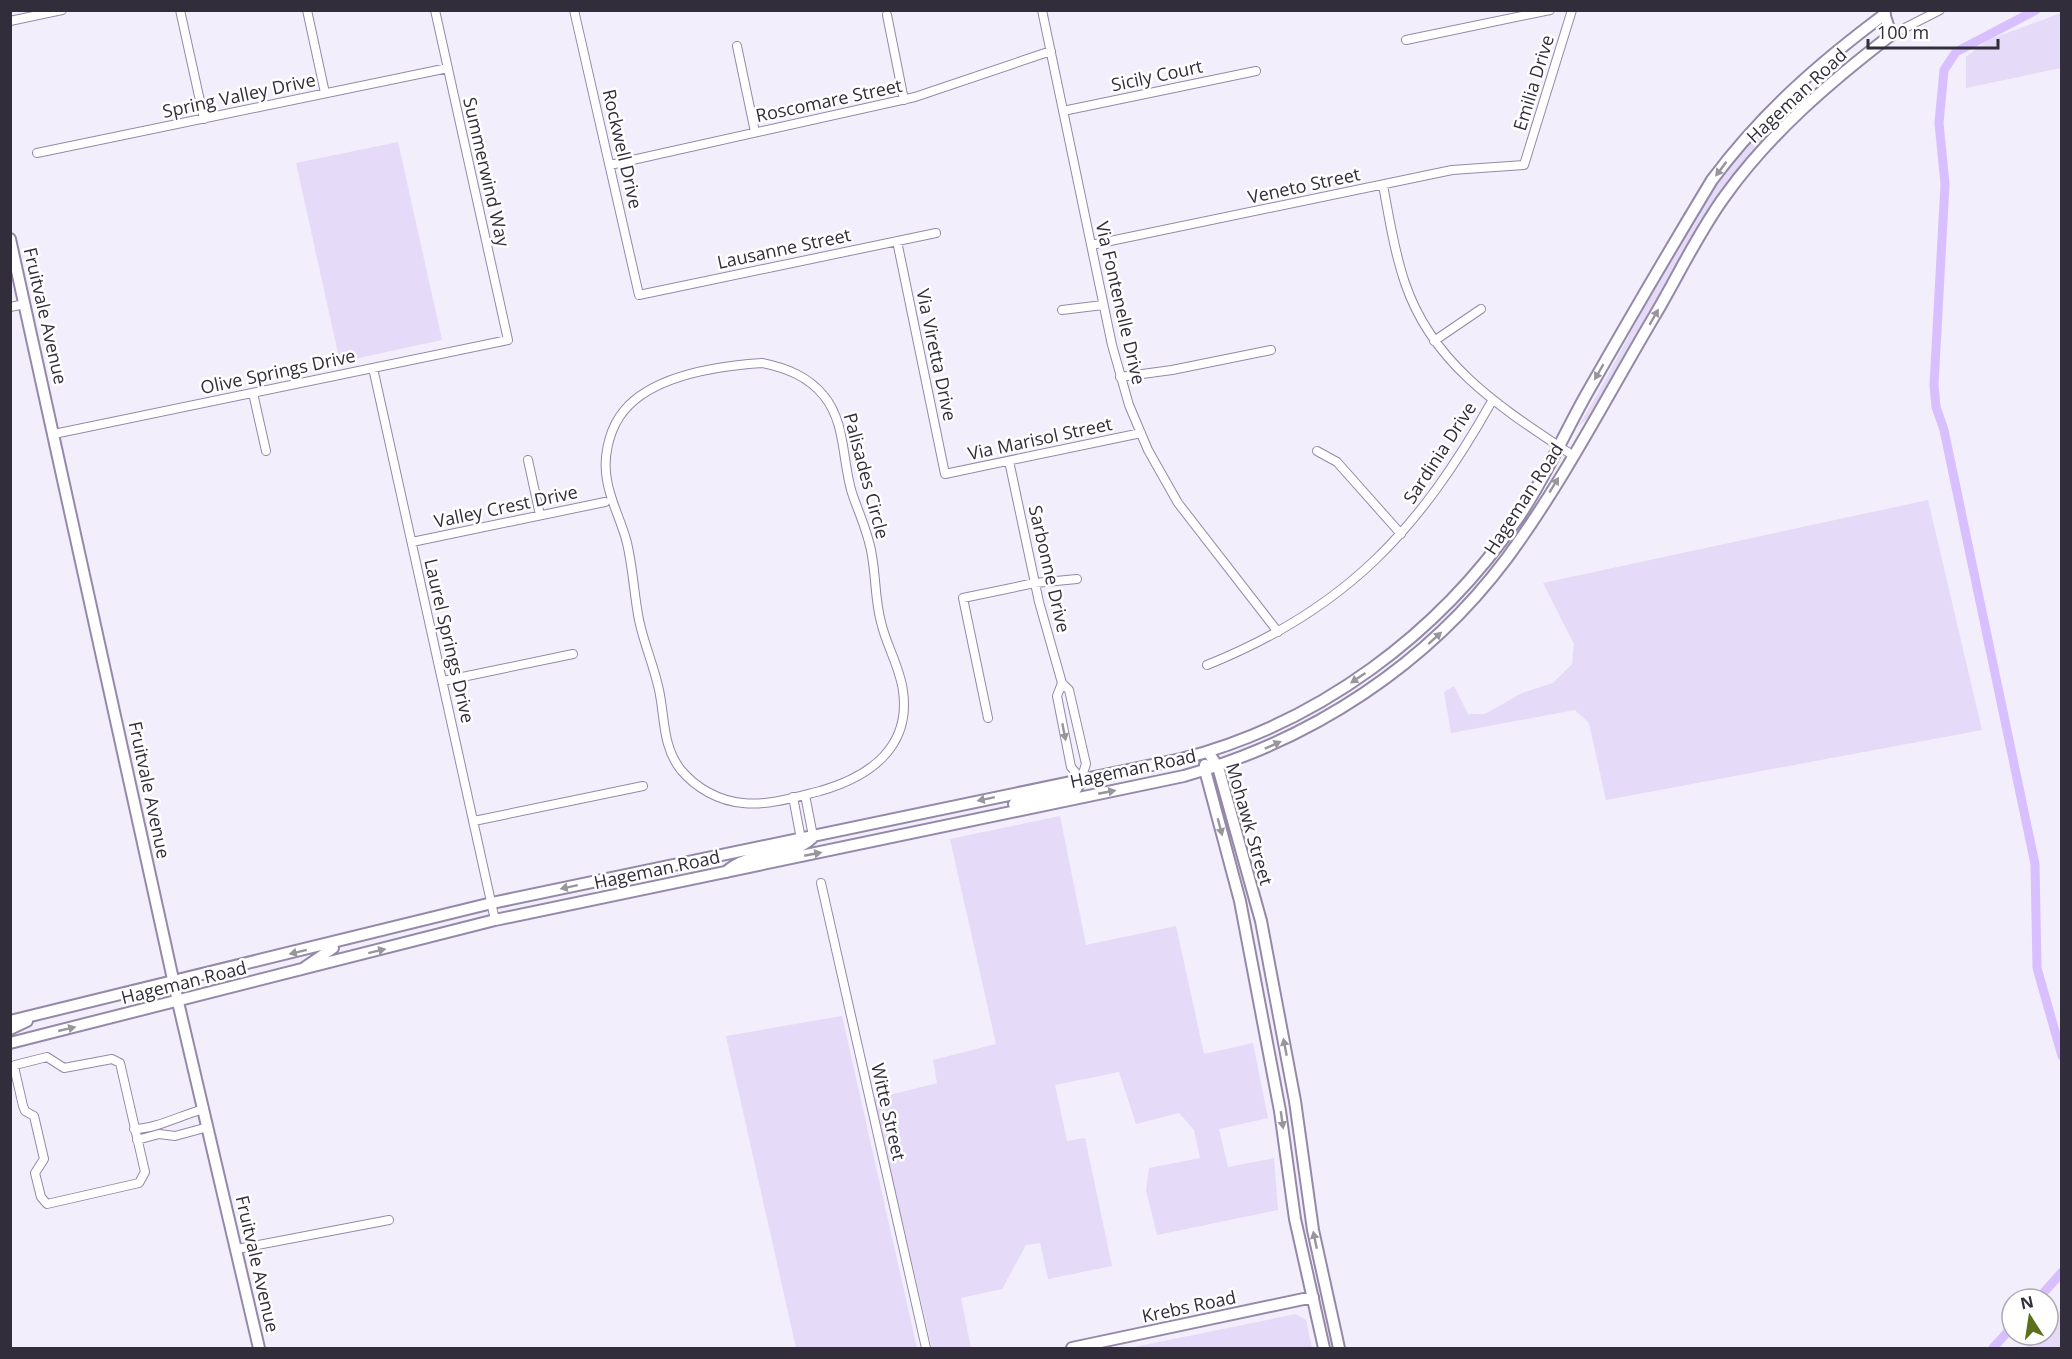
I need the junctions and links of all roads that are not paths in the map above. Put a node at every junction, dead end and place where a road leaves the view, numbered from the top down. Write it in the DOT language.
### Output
graph roads {
  1 [pos="62,10"];
  2 [pos="180,10"];
  3 [pos="307,10"];
  4 [pos="435,10"];
  5 [pos="574,10"];
  6 [pos="1042,10"];
  7 [pos="1550,10"];
  8 [pos="1572,10"];
  9 [pos="1940,10"];
  10 [pos="1886,12"];
  11 [pos="887,15"];
  12 [pos="10,21"];
  13 [pos="1891,35"];
  14 [pos="1406,40"];
  15 [pos="737,46"];
  16 [pos="1051,51"];
  17 [pos="448,68"];
  18 [pos="1256,71"];
  19 [pos="325,93"];
  20 [pos="904,100"];
  21 [pos="1063,111"];
  22 [pos="204,119"];
  23 [pos="755,132"];
  24 [pos="37,153"];
  25 [pos="610,165"];
  26 [pos="1524,165"];
  27 [pos="1383,185"];
  28 [pos="936,233"];
  29 [pos="10,238"];
  30 [pos="897,241"];
  31 [pos="1091,245"];
  32 [pos="639,295"];
  33 [pos="25,304"];
  34 [pos="1104,305"];
  35 [pos="10,307"];
  36 [pos="1481,309"];
  37 [pos="1062,310"];
  38 [pos="508,340"];
  39 [pos="1434,342"];
  40 [pos="1271,350"];
  41 [pos="373,368"];
  42 [pos="1120,377"];
  43 [pos="254,393"];
  44 [pos="1492,401"];
  45 [pos="1141,433"];
  46 [pos="54,434"];
  47 [pos="1557,445"];
  48 [pos="266,451"];
  49 [pos="1317,451"];
  50 [pos="1572,455"];
  51 [pos="528,460"];
  52 [pos="1009,460"];
  53 [pos="945,474"];
  54 [pos="605,502"];
  55 [pos="540,515"];
  56 [pos="1401,534"];
  57 [pos="412,542"];
  58 [pos="1077,579"];
  59 [pos="1035,583"];
  60 [pos="1278,632"];
  61 [pos="573,654"];
  62 [pos="1208,665"];
  63 [pos="443,681"];
  64 [pos="1062,683"];
  65 [pos="988,718"];
  66 [pos="1208,752"];
  67 [pos="1218,767"];
  68 [pos="1204,770"];
  69 [pos="1081,779"];
  70 [pos="643,786"];
  71 [pos="805,795"];
  72 [pos="793,797"];
  73 [pos="808,810"];
  74 [pos="796,813"];
  75 [pos="992,815"];
  76 [pos="474,821"];
  77 [pos="813,836"];
  78 [pos="801,839"];
  79 [pos="726,873"];
  80 [pos="821,882"];
  81 [pos="492,903"];
  82 [pos="495,921"];
  83 [pos="387,930"];
  84 [pos="301,970"];
  85 [pos="174,982"];
  86 [pos="178,1002"];
  87 [pos="40,1014"];
  88 [pos="10,1021"];
  89 [pos="10,1029"];
  90 [pos="10,1043"];
  91 [pos="204,1109"];
  92 [pos="166,1122"];
  93 [pos="208,1127"];
  94 [pos="134,1129"];
  95 [pos="168,1133"];
  96 [pos="137,1140"];
  97 [pos="389,1220"];
  98 [pos="237,1249"];
  99 [pos="1313,1298"];
  100 [pos="259,1348"];
  101 [pos="926,1348"];
  102 [pos="1072,1348"];
  103 [pos="1324,1348"];
  104 [pos="1332,1348"];
  105 [pos="1339,1348"];
  1 -- 12 [label="street"];
  2 -- 22 [label="street"];
  3 -- 19 [label="street"];
  4 -- 17 [label="street, Summerwind Way"];
  5 -- 25 [label="street, Rockwell Drive"];
  6 -- 16 [label="street, Via Fontenelle Drive"];
  7 -- 14 [label="street"];
  8 -- 26 [label="street, Emilia Drive"];
  9 -- 13 [label="street, Hageman Road"];
  10 -- 13 [label="main road"];
  10 -- 47 [label="main road, Hageman Road, one-way"];
  11 -- 20 [label="street"];
  50 -- 13 [label="main road, Hageman Road, one-way"];
  15 -- 23 [label="street"];
  16 -- 20 [label="street, Roscomare Street"];
  16 -- 21 [label="street, Via Fontenelle Drive"];
  17 -- 19 [label="street, Spring Valley Drive"];
  17 -- 38 [label="street, Summerwind Way"];
  18 -- 21 [label="street, Sicily Court"];
  19 -- 22 [label="street, Spring Valley Drive"];
  20 -- 23 [label="street, Roscomare Street"];
  21 -- 31 [label="street, Via Fontenelle Drive"];
  22 -- 24 [label="street, Spring Valley Drive"];
  23 -- 25 [label="street, Roscomare Street"];
  25 -- 32 [label="street, Rockwell Drive"];
  26 -- 27 [label="street, Veneto Street"];
  27 -- 31 [label="street, Veneto Street"];
  27 -- 39 [label="street"];
  28 -- 30 [label="street, Lausanne Street"];
  29 -- 33 [label="main road, Fruitvale Avenue"];
  30 -- 32 [label="street, Lausanne Street"];
  30 -- 53 [label="street, Via Viretta Drive"];
  31 -- 34 [label="street, Via Fontenelle Drive"];
  33 -- 35 [label="street"];
  33 -- 46 [label="main road, Fruitvale Avenue"];
  34 -- 37 [label="street"];
  34 -- 42 [label="street, Via Fontenelle Drive"];
  36 -- 39 [label="street"];
  38 -- 41 [label="street, Olive Springs Drive"];
  39 -- 44 [label="street"];
  40 -- 42 [label="street"];
  41 -- 43 [label="street, Olive Springs Drive"];
  41 -- 57 [label="street, Laurel Springs Drive"];
  42 -- 45 [label="street, Via Fontenelle Drive"];
  43 -- 46 [label="street, Olive Springs Drive"];
  43 -- 48 [label="street"];
  44 -- 47 [label="street"];
  44 -- 56 [label="street, Sardinia Drive"];
  45 -- 52 [label="street, Via Marisol Street"];
  45 -- 60 [label="street, Via Fontenelle Drive"];
  46 -- 85 [label="main road, Fruitvale Avenue"];
  47 -- 50 [label="street"];
  47 -- 66 [label="main road, Hageman Road, one-way"];
  49 -- 56 [label="street"];
  67 -- 50 [label="main road, Hageman Road, one-way"];
  51 -- 55 [label="street"];
  52 -- 53 [label="street, Via Marisol Street"];
  52 -- 59 [label="street, Sarbonne Drive"];
  54 -- 55 [label="street, Valley Crest Drive"];
  55 -- 57 [label="street, Valley Crest Drive"];
  56 -- 60 [label="street, Sardinia Drive"];
  57 -- 63 [label="street, Laurel Springs Drive"];
  58 -- 59 [label="street"];
  59 -- 64 [label="street, Sarbonne Drive"];
  59 -- 65 [label="street"];
  60 -- 62 [label="street, Sardinia Drive"];
  61 -- 63 [label="street"];
  63 -- 76 [label="street, Laurel Springs Drive"];
  64 -- 69 [label="street, Sarbonne Drive"];
  64 -- 69 [label="street, Sarbonne Drive, one-way"];
  66 -- 67 [label="main road, Mohawk Street"];
  66 -- 68 [label="main road, Mohawk Street"];
  66 -- 69 [label="main road, Hageman Road"];
  67 -- 68 [label="main road, Hageman Road"];
  105 -- 67 [label="main road, Mohawk Street, one-way"];
  75 -- 68 [label="main road, Hageman Road, one-way"];
  68 -- 99 [label="main road, Mohawk Street, one-way"];
  69 -- 75 [label="main road"];
  69 -- 77 [label="main road, Hageman Road, one-way"];
  70 -- 76 [label="street"];
  71 -- 72 [label="street, Palisades Circle"];
  71 -- 72 [label="street, Palisades Circle"];
  71 -- 73 [label="street"];
  72 -- 74 [label="street"];
  73 -- 74 [label="street"];
  73 -- 77 [label="street"];
  74 -- 78 [label="street"];
  79 -- 75 [label="main road, Hageman Road, one-way"];
  76 -- 81 [label="street, Laurel Springs Drive"];
  77 -- 78 [label="main road, Hageman Road"];
  77 -- 79 [label="main road"];
  78 -- 81 [label="main road, Hageman Road, one-way"];
  79 -- 82 [label="main road, Hageman Road"];
  80 -- 101 [label="street, Witte Street"];
  81 -- 82 [label="street, Laurel Springs Drive"];
  81 -- 83 [label="main road, Hageman Road"];
  84 -- 82 [label="main road, Hageman Road, one-way"];
  83 -- 84 [label="main road"];
  83 -- 85 [label="main road, Hageman Road, one-way"];
  84 -- 86 [label="main road, Hageman Road"];
  85 -- 86 [label="main road, Fruitvale Avenue"];
  85 -- 87 [label="main road, Hageman Road"];
  90 -- 86 [label="main road, Hageman Road, one-way"];
  86 -- 91 [label="main road, Fruitvale Avenue"];
  87 -- 88 [label="main road, Hageman Road"];
  87 -- 89 [label="main road"];
  91 -- 92 [label="street"];
  91 -- 93 [label="main road, Fruitvale Avenue"];
  92 -- 94 [label="street"];
  92 -- 95 [label="street"];
  93 -- 95 [label="street"];
  93 -- 98 [label="main road, Fruitvale Avenue"];
  94 -- 96 [label="street"];
  94 -- 96 [label="street"];
  95 -- 96 [label="street"];
  97 -- 98 [label="street"];
  98 -- 100 [label="main road, Fruitvale Avenue"];
  99 -- 102 [label="main road, Krebs Road"];
  99 -- 103 [label="main road"];
  99 -- 104 [label="main road"];
}
